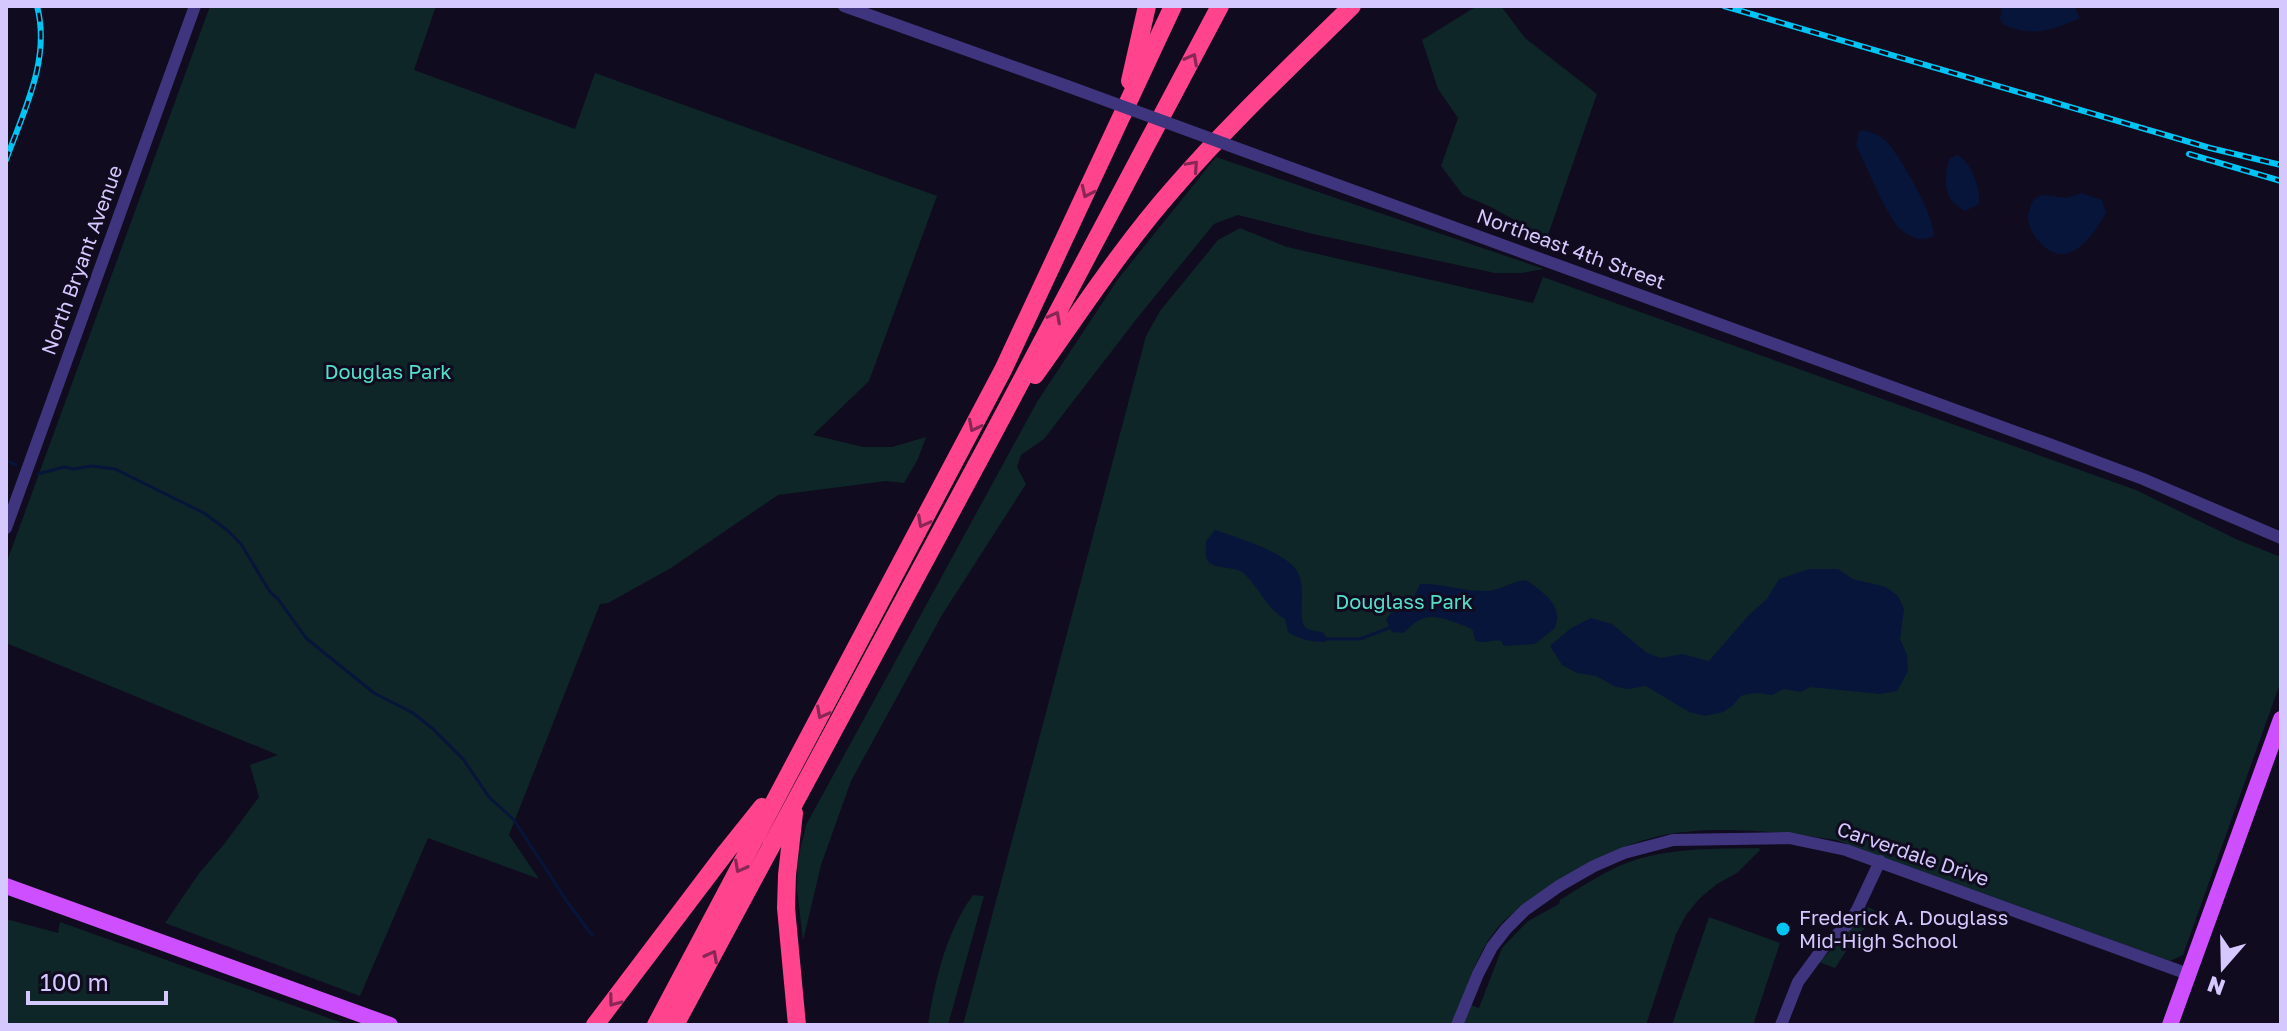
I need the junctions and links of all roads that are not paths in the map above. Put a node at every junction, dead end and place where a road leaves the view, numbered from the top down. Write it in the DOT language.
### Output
graph roads {
  1 [pos="195,6"];
  2 [pos="844,6"];
  3 [pos="1147,6"];
  4 [pos="1173,6"];
  5 [pos="1220,6"];
  6 [pos="1352,6"];
  7 [pos="1366,6"];
  8 [pos="1291,67"];
  9 [pos="1120,121"];
  10 [pos="992,436"];
  11 [pos="6,528"];
  12 [pos="2281,538"];
  13 [pos="2281,719"];
  14 [pos="789,774"];
  15 [pos="795,802"];
  16 [pos="1880,861"];
  17 [pos="6,886"];
  18 [pos="2188,974"];
  19 [pos="390,1025"];
  20 [pos="595,1025"];
  21 [pos="656,1025"];
  22 [pos="675,1025"];
  23 [pos="797,1025"];
  24 [pos="1457,1025"];
  25 [pos="1781,1025"];
  26 [pos="2170,1025"];
  1 -- 11 [label="street, North Bryant Avenue"];
  2 -- 12 [label="street, Northeast 4th Street, bridge"];
  3 -- 9 [label="highway"];
  4 -- 9 [label="highway"];
  10 -- 5 [label="highway, one-way"];
  6 -- 8 [label="highway"];
  7 -- 8 [label="highway"];
  10 -- 8 [label="highway, one-way"];
  9 -- 14 [label="highway, one-way"];
  10 -- 15 [label="highway"];
  13 -- 18 [label="main road"];
  14 -- 20 [label="highway, one-way"];
  14 -- 21 [label="highway, one-way"];
  22 -- 15 [label="highway, one-way"];
  15 -- 23 [label="highway"];
  16 -- 18 [label="street, Carverdale Drive"];
  16 -- 24 [label="street, Carverdale Drive"];
  16 -- 25 [label="street"];
  17 -- 19 [label="main road"];
  18 -- 26 [label="main road"];
}
